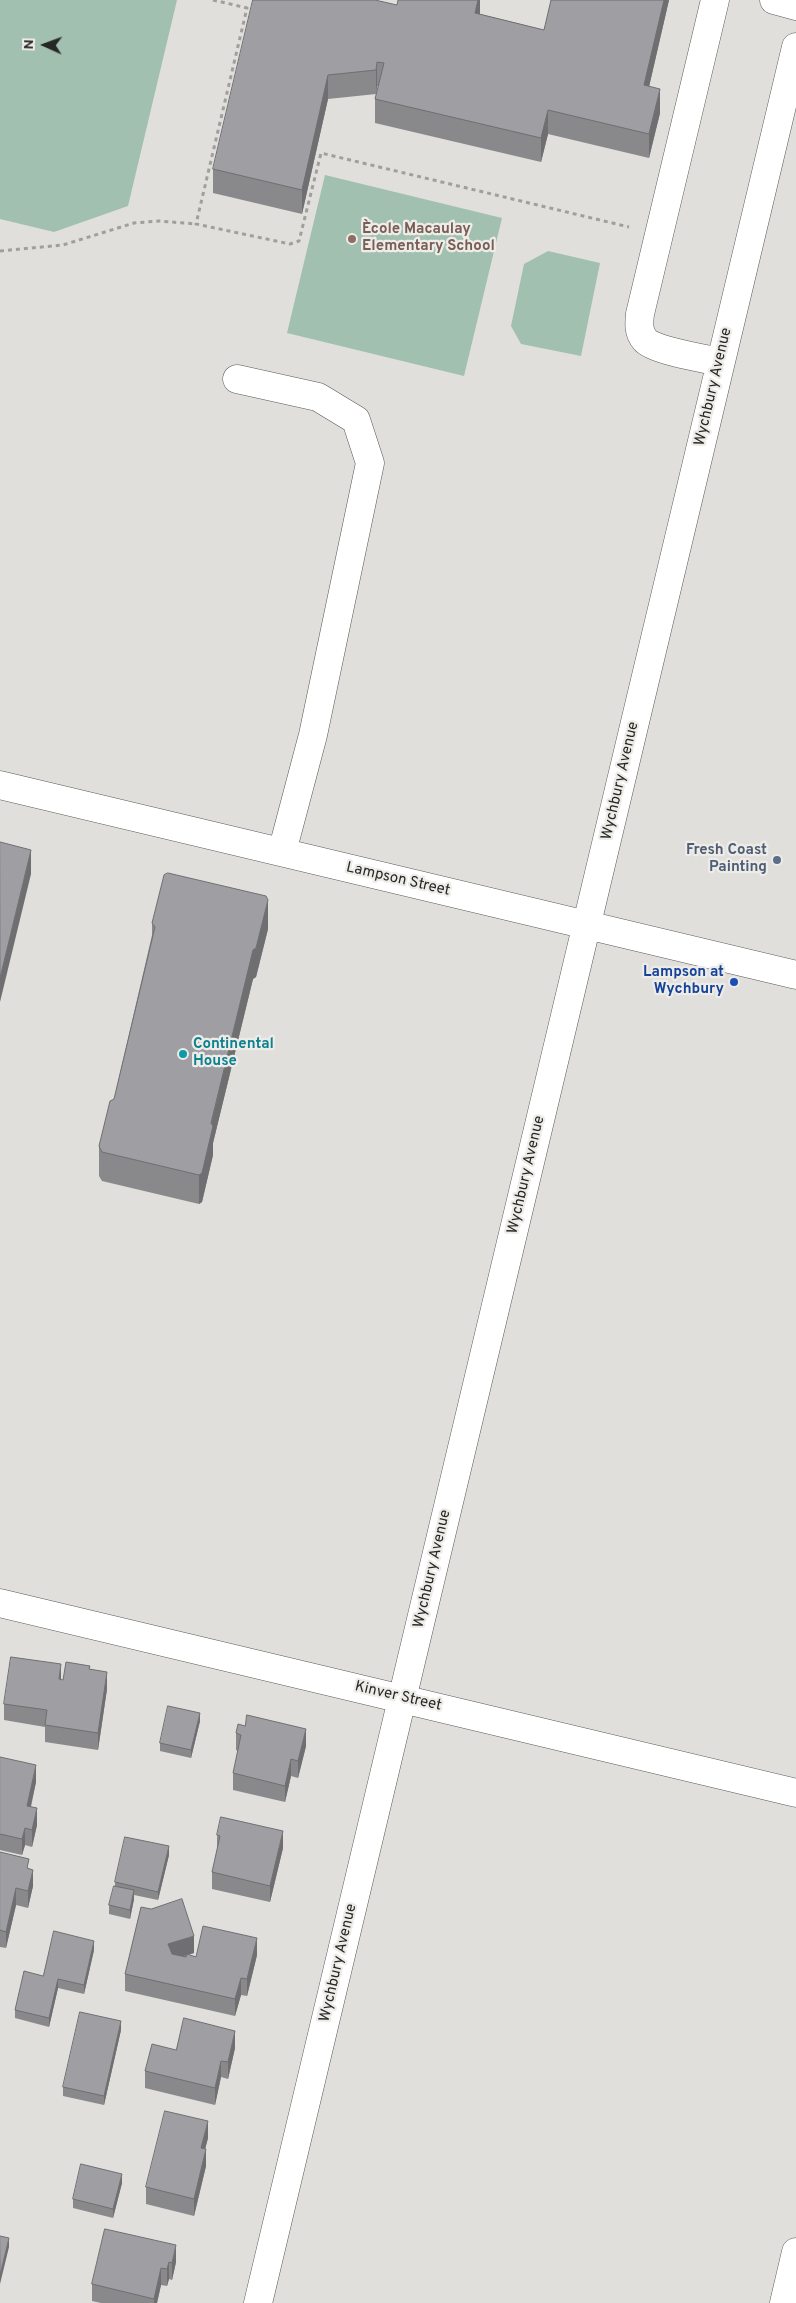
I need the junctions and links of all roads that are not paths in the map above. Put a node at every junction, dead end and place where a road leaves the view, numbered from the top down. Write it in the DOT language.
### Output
graph roads {
  1 [pos="715,0"];
  2 [pos="774,0"];
  3 [pos="796,6"];
  4 [pos="796,47"];
  5 [pos="720,362"];
  6 [pos="237,379"];
  7 [pos="0,785"];
  8 [pos="282,852"];
  9 [pos="587,925"];
  10 [pos="796,975"];
  11 [pos="0,1603"];
  12 [pos="402,1699"];
  13 [pos="796,1792"];
  14 [pos="796,2252"];
  15 [pos="258,2303"];
  16 [pos="784,2303"];
  1 -- 5 [label="street"];
  2 -- 3 [label="street"];
  4 -- 5 [label="street, Wychbury Avenue"];
  5 -- 9 [label="street, Wychbury Avenue"];
  6 -- 8 [label="street"];
  7 -- 8 [label="street, Lampson Street"];
  8 -- 9 [label="street, Lampson Street"];
  9 -- 10 [label="street, Lampson Street"];
  9 -- 12 [label="street, Wychbury Avenue"];
  11 -- 12 [label="street, Kinver Street"];
  12 -- 13 [label="street, Kinver Street"];
  12 -- 15 [label="street, Wychbury Avenue"];
  14 -- 16 [label="street"];
}
